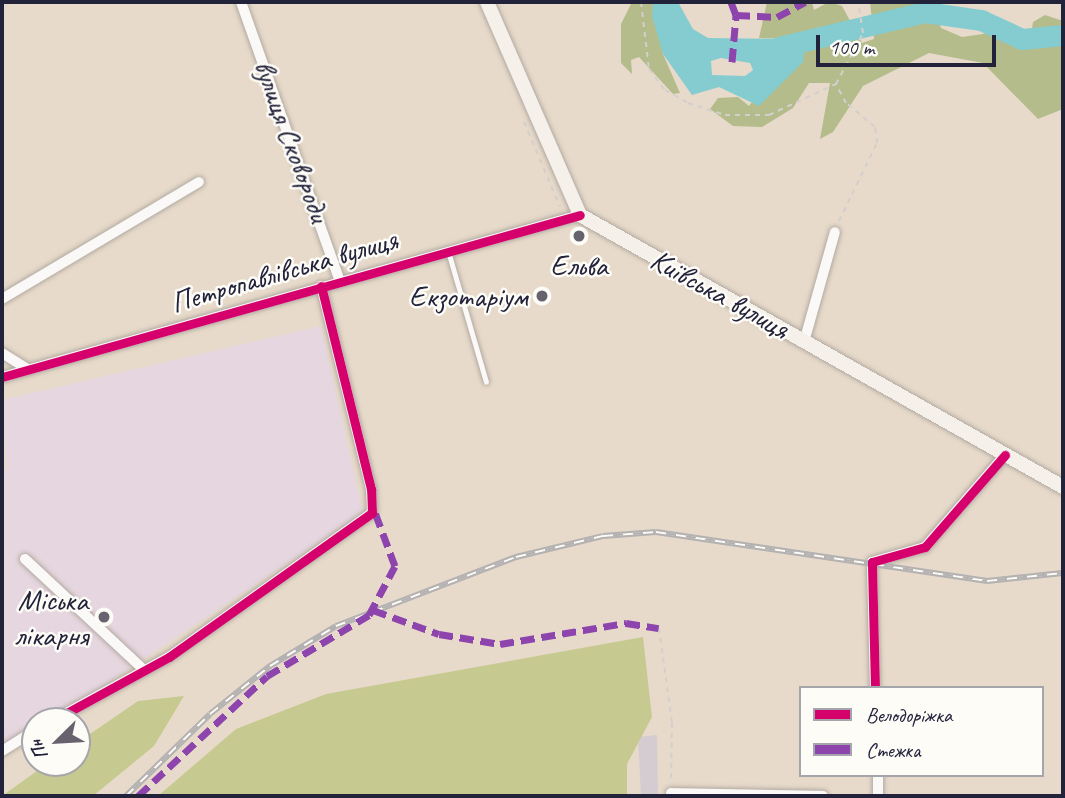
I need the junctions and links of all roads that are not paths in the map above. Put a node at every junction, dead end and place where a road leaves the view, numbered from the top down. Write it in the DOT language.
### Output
graph roads {
  1 [pos="241,2"];
  2 [pos="487,2"];
  3 [pos="199,182"];
  4 [pos="580,215"];
  5 [pos="835,232"];
  6 [pos="448,251"];
  7 [pos="340,281"];
  8 [pos="321,286"];
  9 [pos="2,299"];
  10 [pos="804,342"];
  11 [pos="2,353"];
  12 [pos="29,369"];
  13 [pos="2,377"];
  14 [pos="486,382"];
  15 [pos="1005,455"];
  16 [pos="1063,487"];
  17 [pos="24,559"];
  18 [pos="144,670"];
  19 [pos="875,686"];
  20 [pos="77,707"];
  21 [pos="21,739"];
  22 [pos="2,751"];
  23 [pos="878,777"];
  24 [pos="671,793"];
  25 [pos="823,796"];
  26 [pos="878,796"];
  1 -- 7 [label="street, вулиця Сковороди"];
  2 -- 4 [label="main road"];
  3 -- 9 [label="street"];
  4 -- 6 [label="street, Петропавлівська вулиця"];
  4 -- 10 [label="main road, Київська вулиця"];
  5 -- 10 [label="street"];
  6 -- 7 [label="street, Петропавлівська вулиця"];
  6 -- 14 [label="lane"];
  7 -- 8 [label="street, Петропавлівська вулиця"];
  8 -- 12 [label="street, Петропавлівська вулиця"];
  8 -- 18 [label="street"];
  10 -- 15 [label="main road, Київська вулиця"];
  11 -- 12 [label="street"];
  12 -- 13 [label="street, Петропавлівська вулиця"];
  15 -- 16 [label="main road, Київська вулиця"];
  15 -- 19 [label="street"];
  17 -- 18 [label="street"];
  18 -- 20 [label="street"];
  21 -- 22 [label="street"];
  23 -- 26 [label="street"];
  24 -- 25 [label="street"];
}
